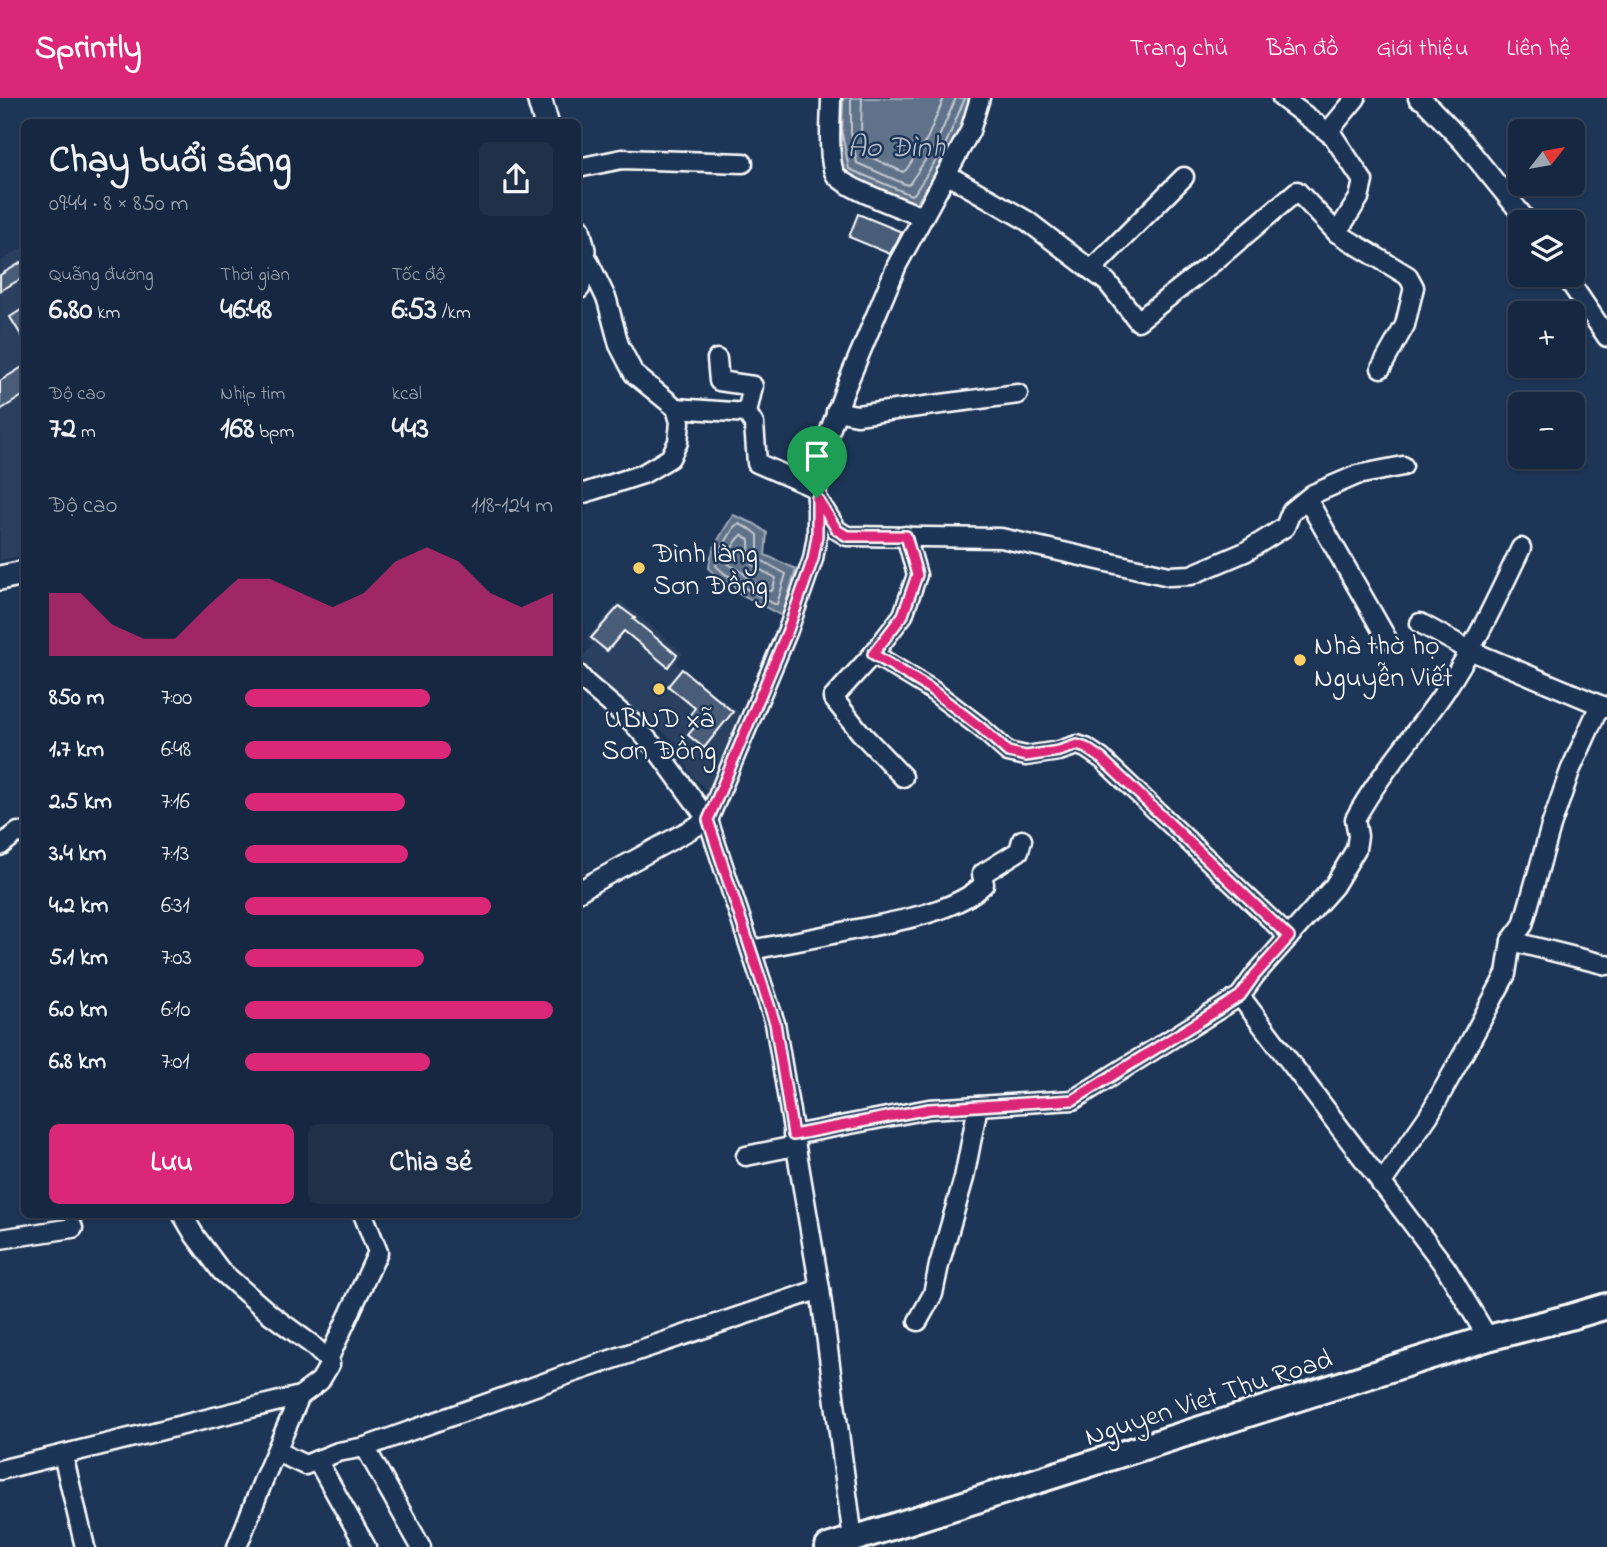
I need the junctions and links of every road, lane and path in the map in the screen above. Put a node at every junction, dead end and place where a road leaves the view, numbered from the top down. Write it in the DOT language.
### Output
graph roads {
  1 [pos="538,98"];
  2 [pos="831,98"];
  3 [pos="980,98"];
  4 [pos="1282,98"];
  5 [pos="1356,98"];
  6 [pos="1418,98"];
  7 [pos="545,119"];
  8 [pos="1328,132"];
  9 [pos="743,163"];
  10 [pos="581,167"];
  11 [pos="946,174"];
  12 [pos="1184,177"];
  13 [pos="1518,210"];
  14 [pos="923,217"];
  15 [pos="1337,233"];
  16 [pos="581,241"];
  17 [pos="1091,270"];
  18 [pos="1573,287"];
  19 [pos="1607,337"];
  20 [pos="716,359"];
  21 [pos="1381,368"];
  22 [pos="1018,394"];
  23 [pos="676,408"];
  24 [pos="836,411"];
  25 [pos="747,413"];
  26 [pos="1403,466"];
  27 [pos="817,493"];
  28 [pos="581,494"];
  29 [pos="1307,499"];
  30 [pos="906,536"];
  31 [pos="1521,548"];
  32 [pos="21,574"];
  33 [pos="0,578"];
  34 [pos="1420,623"];
  35 [pos="1387,639"];
  36 [pos="1469,650"];
  37 [pos="873,654"];
  38 [pos="581,677"];
  39 [pos="1604,706"];
  40 [pos="903,777"];
  41 [pos="708,820"];
  42 [pos="21,833"];
  43 [pos="1022,840"];
  44 [pos="0,846"];
  45 [pos="581,890"];
  46 [pos="1289,937"];
  47 [pos="1511,942"];
  48 [pos="751,950"];
  49 [pos="1607,965"];
  50 [pos="1240,996"];
  51 [pos="978,1106"];
  52 [pos="794,1141"];
  53 [pos="746,1156"];
  54 [pos="1381,1184"];
  55 [pos="184,1218"];
  56 [pos="365,1218"];
  57 [pos="73,1228"];
  58 [pos="0,1240"];
  59 [pos="820,1289"];
  60 [pos="1607,1306"];
  61 [pos="918,1321"];
  62 [pos="1488,1338"];
  63 [pos="328,1360"];
  64 [pos="300,1396"];
  65 [pos="365,1447"];
  66 [pos="278,1449"];
  67 [pos="63,1455"];
  68 [pos="317,1460"];
  69 [pos="0,1470"];
  70 [pos="853,1539"];
  71 [pos="85,1547"];
  72 [pos="237,1547"];
  73 [pos="366,1547"];
  74 [pos="421,1547"];
  75 [pos="828,1547"];
  1 -- 7 [label="street"];
  2 -- 14 [label="street"];
  3 -- 11 [label="street"];
  4 -- 8 [label="street"];
  5 -- 8 [label="street"];
  6 -- 13 [label="street"];
  8 -- 15 [label="street"];
  9 -- 10 [label="street"];
  11 -- 14 [label="street"];
  11 -- 17 [label="street"];
  12 -- 17 [label="street"];
  14 -- 24 [label="street"];
  15 -- 17 [label="street"];
  15 -- 21 [label="street"];
  16 -- 23 [label="street"];
  18 -- 19 [label="street"];
  20 -- 25 [label="street"];
  22 -- 24 [label="street"];
  23 -- 25 [label="street"];
  23 -- 28 [label="street"];
  24 -- 27 [label="street"];
  25 -- 27 [label="street"];
  26 -- 29 [label="street"];
  27 -- 30 [label="street"];
  27 -- 41 [label="street"];
  29 -- 30 [label="street"];
  29 -- 35 [label="street"];
  30 -- 37 [label="street"];
  31 -- 36 [label="street"];
  32 -- 33 [label="street"];
  34 -- 36 [label="street"];
  36 -- 39 [label="street"];
  36 -- 46 [label="street"];
  37 -- 40 [label="street"];
  37 -- 46 [label="street"];
  38 -- 41 [label="street"];
  39 -- 47 [label="street"];
  41 -- 45 [label="street"];
  41 -- 48 [label="street"];
  42 -- 44 [label="street"];
  43 -- 48 [label="street"];
  46 -- 50 [label="street"];
  47 -- 49 [label="street"];
  47 -- 54 [label="street"];
  48 -- 52 [label="street"];
  50 -- 51 [label="street"];
  50 -- 54 [label="street"];
  51 -- 52 [label="street"];
  51 -- 61 [label="street"];
  52 -- 53 [label="street"];
  52 -- 59 [label="street"];
  54 -- 62 [label="street"];
  55 -- 63 [label="street"];
  56 -- 63 [label="street"];
  57 -- 58 [label="street"];
  59 -- 65 [label="street"];
  59 -- 70 [label="street"];
  60 -- 62 [label="main road, Nguyen Viet Thu Road"];
  62 -- 70 [label="main road, Nguyen Viet Thu Road"];
  63 -- 64 [label="street"];
  64 -- 66 [label="street"];
  64 -- 67 [label="street"];
  65 -- 68 [label="street"];
  65 -- 74 [label="street"];
  66 -- 68 [label="street"];
  66 -- 72 [label="street"];
  67 -- 69 [label="street"];
  67 -- 71 [label="street"];
  68 -- 73 [label="street"];
  70 -- 75 [label="main road, Nguyen Viet Thu Road"];
}
